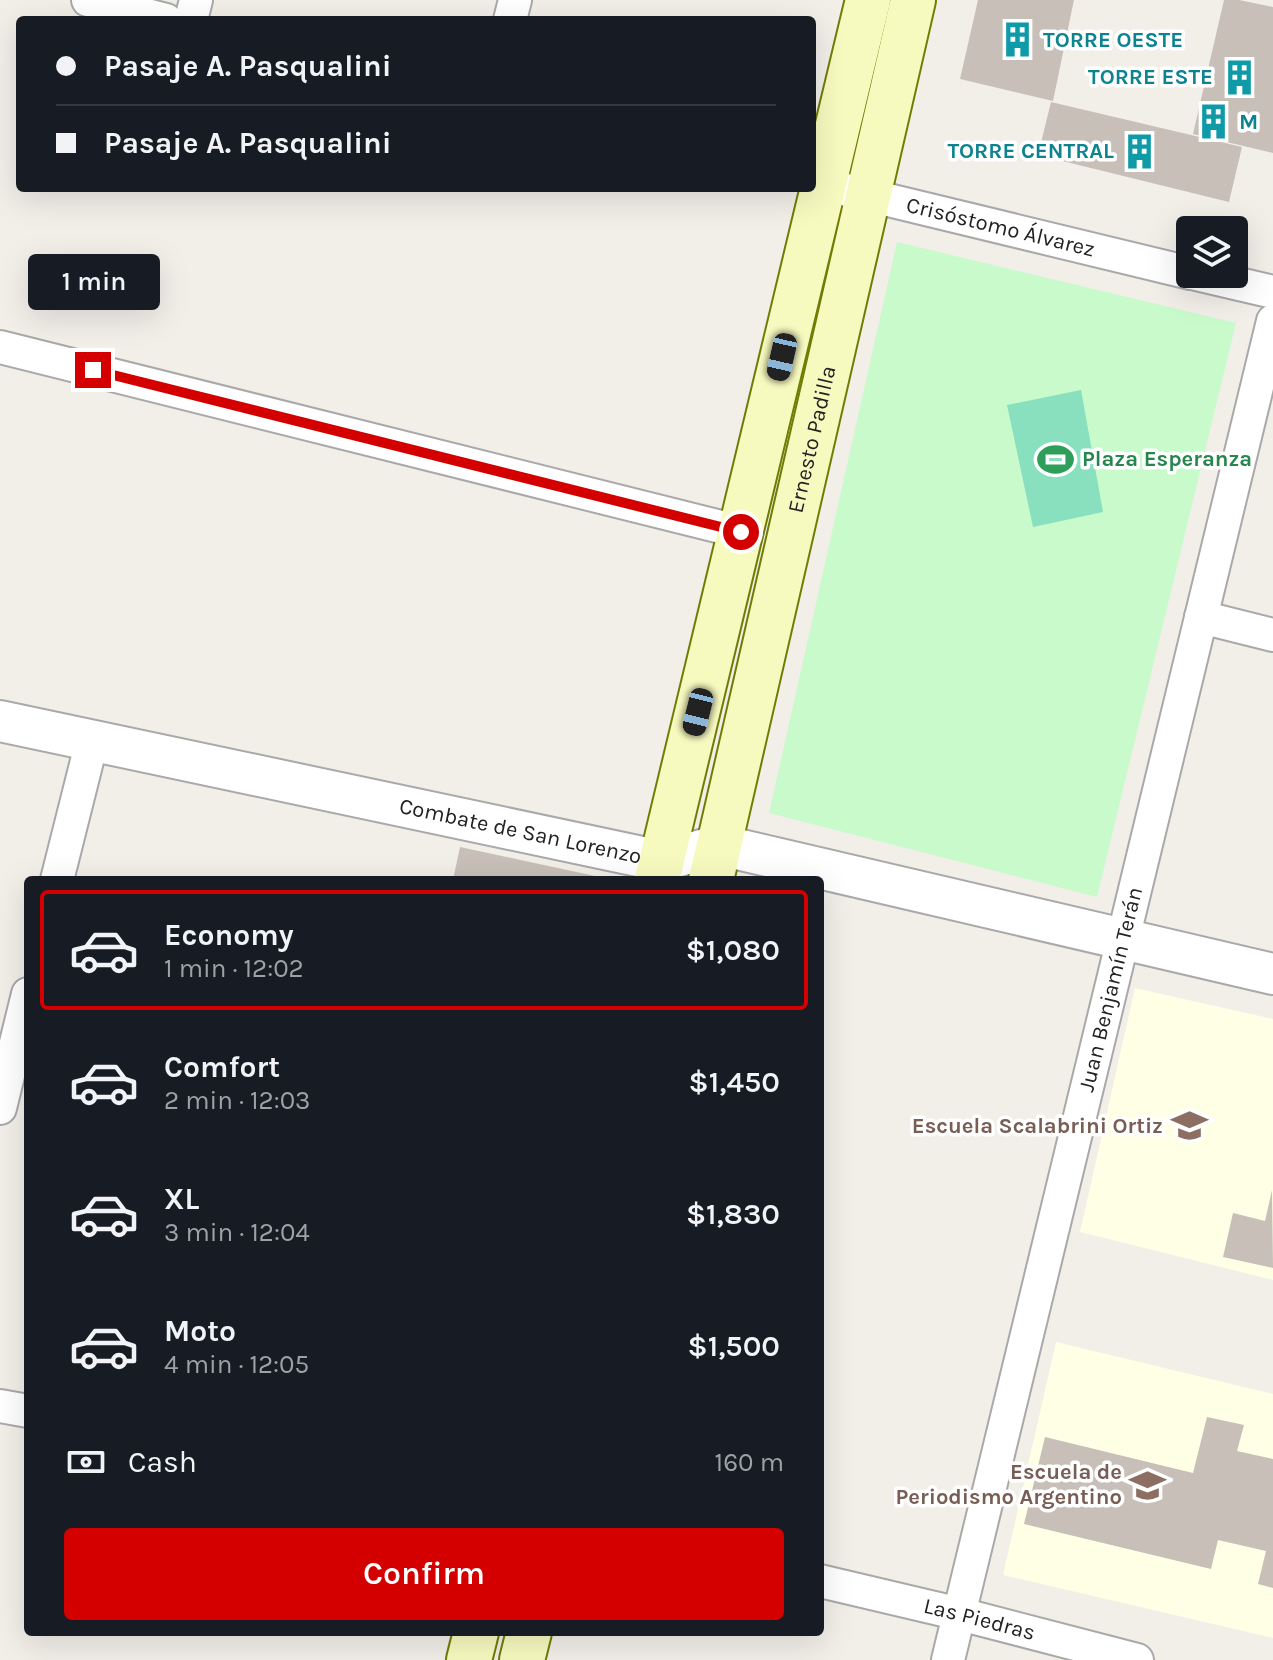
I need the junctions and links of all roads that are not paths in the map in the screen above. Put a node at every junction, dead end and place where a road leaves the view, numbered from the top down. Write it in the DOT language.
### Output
graph roads {
  1 [pos="88,0"];
  2 [pos="868,0"];
  3 [pos="913,0"];
  4 [pos="150,16"];
  5 [pos="818,181"];
  6 [pos="816,192"];
  7 [pos="868,196"];
  8 [pos="1176,269"];
  9 [pos="1248,286"];
  10 [pos="1273,292"];
  11 [pos="1273,321"];
  12 [pos="0,347"];
  13 [pos="741,532"];
  14 [pos="1201,617"];
  15 [pos="1273,635"];
  16 [pos="0,721"];
  17 [pos="92,741"];
  18 [pos="716,863"];
  19 [pos="659,871"];
  20 [pos="58,876"];
  21 [pos="786,876"];
  22 [pos="824,883"];
  23 [pos="1124,939"];
  24 [pos="1273,974"];
  25 [pos="24,1018"];
  26 [pos="11,1094"];
  27 [pos="0,1406"];
  28 [pos="24,1410"];
  29 [pos="824,1582"];
  30 [pos="960,1614"];
  31 [pos="475,1636"];
  32 [pos="528,1636"];
  33 [pos="469,1660"];
  34 [pos="522,1660"];
  35 [pos="948,1660"];
  36 [pos="1137,1660"];
  1 -- 4 [label="street"];
  2 -- 5 [label="main road"];
  3 -- 7 [label="main road, Ernesto Padilla"];
  5 -- 7 [label="street, Crisóstomo Álvarez"];
  6 -- 13 [label="main road"];
  7 -- 8 [label="street, Crisóstomo Álvarez"];
  7 -- 18 [label="main road, Ernesto Padilla"];
  9 -- 10 [label="street, Crisóstomo Álvarez"];
  11 -- 14 [label="street, Juan Benjamín Terán"];
  12 -- 13 [label="street"];
  13 -- 19 [label="main road"];
  14 -- 15 [label="street"];
  14 -- 23 [label="street, Juan Benjamín Terán"];
  16 -- 17 [label="street, Combate de San Lorenzo"];
  17 -- 19 [label="street, Combate de San Lorenzo"];
  17 -- 20 [label="street"];
  18 -- 19 [label="street, Combate de San Lorenzo"];
  18 -- 21 [label="street, Combate de San Lorenzo"];
  22 -- 23 [label="street, Combate de San Lorenzo"];
  23 -- 24 [label="street, Combate de San Lorenzo"];
  23 -- 30 [label="street, Juan Benjamín Terán"];
  25 -- 26 [label="street"];
  27 -- 28 [label="street"];
  29 -- 30 [label="street, Las Piedras"];
  30 -- 35 [label="street, Juan Benjamín Terán"];
  30 -- 36 [label="street, Las Piedras"];
  31 -- 33 [label="main road"];
  32 -- 34 [label="main road"];
}
